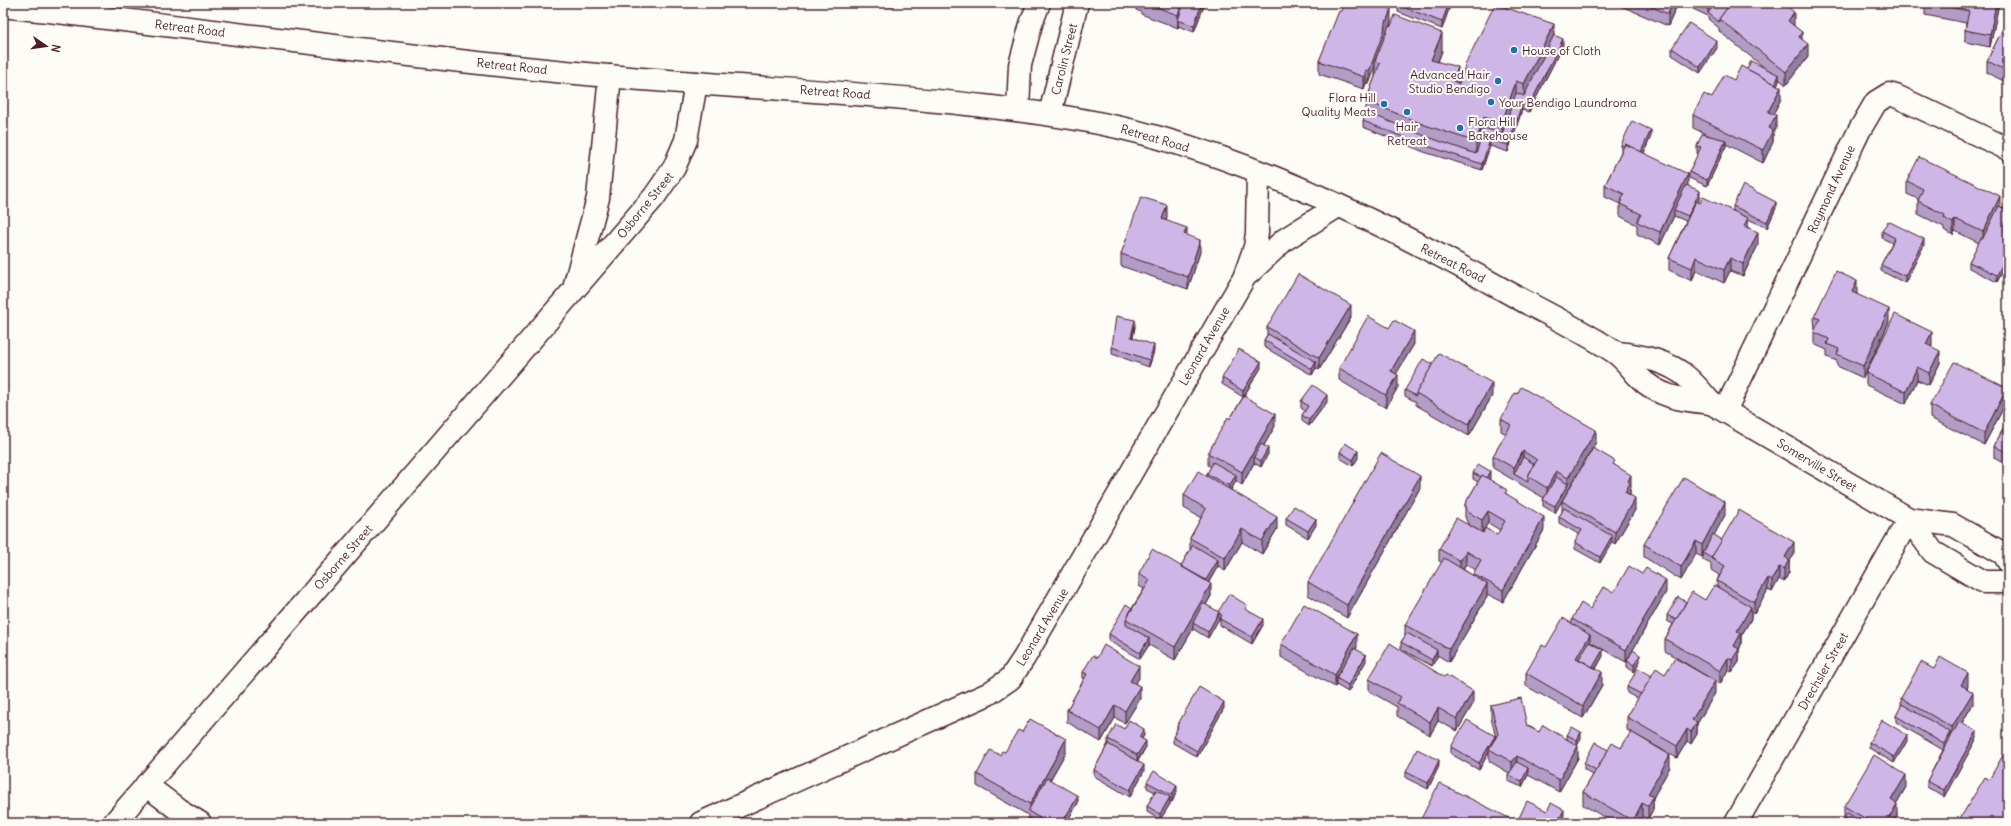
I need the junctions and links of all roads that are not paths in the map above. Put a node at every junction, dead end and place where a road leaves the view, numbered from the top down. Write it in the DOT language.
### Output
graph roads {
  1 [pos="1039,3"];
  2 [pos="1077,3"];
  3 [pos="3,6"];
  4 [pos="71,8"];
  5 [pos="610,76"];
  6 [pos="696,83"];
  7 [pos="1018,110"];
  8 [pos="1050,114"];
  9 [pos="2008,149"];
  10 [pos="1258,173"];
  11 [pos="1338,206"];
  12 [pos="1244,278"];
  13 [pos="572,291"];
  14 [pos="1718,407"];
  15 [pos="1909,519"];
  16 [pos="2008,561"];
  17 [pos="2008,582"];
  18 [pos="146,785"];
  19 [pos="114,823"];
  20 [pos="200,823"];
  21 [pos="701,823"];
  22 [pos="1736,823"];
  1 -- 7 [label="street"];
  2 -- 8 [label="street, Carolin Street"];
  3 -- 4 [label="street, Retreat Road"];
  4 -- 5 [label="street, Retreat Road"];
  5 -- 6 [label="street, Retreat Road"];
  5 -- 13 [label="street, Osborne Street"];
  6 -- 7 [label="street, Retreat Road"];
  6 -- 13 [label="street, Osborne Street"];
  7 -- 8 [label="street, Retreat Road"];
  8 -- 10 [label="street, Retreat Road"];
  9 -- 14 [label="street, Raymond Avenue"];
  10 -- 11 [label="street, Retreat Road"];
  10 -- 12 [label="street, Leonard Avenue"];
  11 -- 12 [label="street, Leonard Avenue"];
  11 -- 14 [label="street, Retreat Road"];
  12 -- 21 [label="street, Leonard Avenue"];
  13 -- 18 [label="street, Osborne Street"];
  14 -- 15 [label="street, Somerville Street"];
  15 -- 16 [label="street, Somerville Street"];
  15 -- 17 [label="street, Somerville Street"];
  15 -- 22 [label="street, Drechsler Street"];
  18 -- 19 [label="street, Osborne Street"];
  18 -- 20 [label="street"];
}
